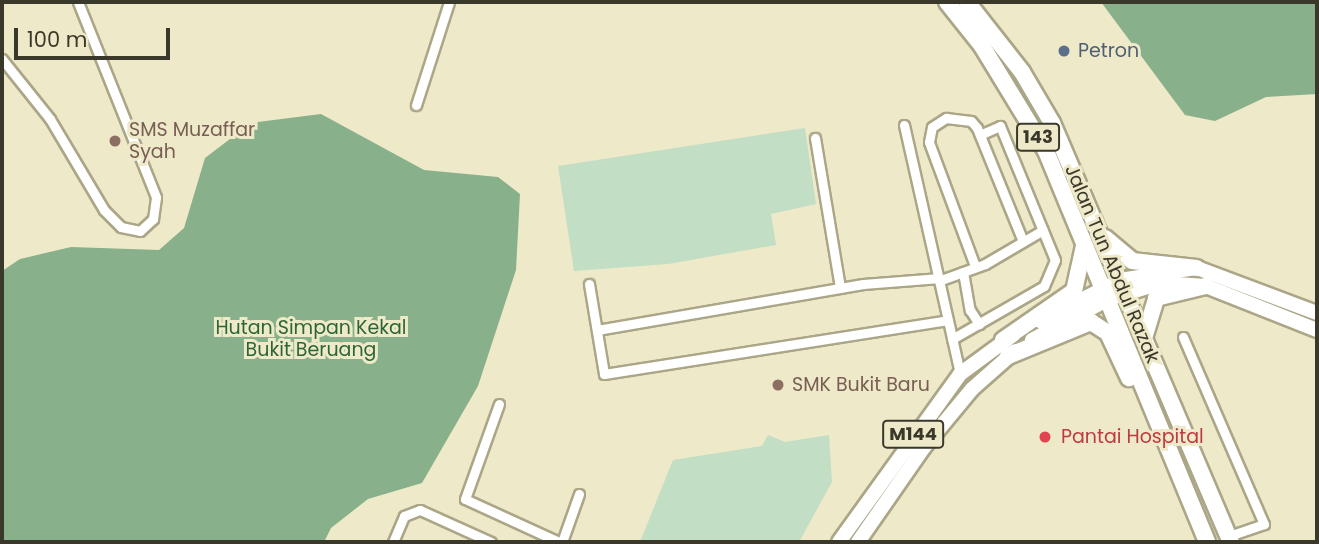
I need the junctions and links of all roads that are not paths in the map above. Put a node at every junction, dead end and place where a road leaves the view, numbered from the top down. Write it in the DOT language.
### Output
graph roads {
  1 [pos="78,2"];
  2 [pos="449,2"];
  3 [pos="947,2"];
  4 [pos="967,2"];
  5 [pos="2,59"];
  6 [pos="416,106"];
  7 [pos="904,125"];
  8 [pos="980,135"];
  9 [pos="815,138"];
  10 [pos="1097,228"];
  11 [pos="1043,230"];
  12 [pos="1022,239"];
  13 [pos="1084,239"];
  14 [pos="975,266"];
  15 [pos="1197,268"];
  16 [pos="962,272"];
  17 [pos="940,279"];
  18 [pos="589,284"];
  19 [pos="1122,286"];
  20 [pos="1206,286"];
  21 [pos="840,288"];
  22 [pos="1105,294"];
  23 [pos="1317,313"];
  24 [pos="948,320"];
  25 [pos="979,324"];
  26 [pos="597,330"];
  27 [pos="1317,330"];
  28 [pos="1183,337"];
  29 [pos="1144,338"];
  30 [pos="952,339"];
  31 [pos="1003,340"];
  32 [pos="1008,356"];
  33 [pos="960,374"];
  34 [pos="499,404"];
  35 [pos="1172,461"];
  36 [pos="579,494"];
  37 [pos="475,539"];
  38 [pos="1230,539"];
  39 [pos="393,542"];
  40 [pos="491,542"];
  41 [pos="561,542"];
  42 [pos="839,542"];
  43 [pos="858,542"];
  44 [pos="1207,542"];
  1 -- 5 [label="street"];
  2 -- 6 [label="street"];
  3 -- 13 [label="highway, Jalan Tun Abdul Razak / 143"];
  4 -- 10 [label="highway, Jalan Tun Abdul Razak / 143"];
  7 -- 17 [label="street"];
  8 -- 11 [label="street"];
  8 -- 12 [label="street"];
  8 -- 14 [label="street"];
  9 -- 21 [label="street"];
  10 -- 15 [label="highway"];
  10 -- 19 [label="highway, Jalan Tun Abdul Razak / 143"];
  11 -- 12 [label="street"];
  11 -- 25 [label="street"];
  12 -- 14 [label="street"];
  13 -- 22 [label="highway, Jalan Tun Abdul Razak / 143"];
  13 -- 31 [label="highway"];
  14 -- 16 [label="street"];
  15 -- 19 [label="main road, M144"];
  15 -- 23 [label="main road, M144"];
  16 -- 17 [label="street"];
  16 -- 25 [label="street"];
  17 -- 21 [label="street"];
  17 -- 24 [label="street"];
  18 -- 26 [label="street"];
  19 -- 20 [label="main road, M144"];
  19 -- 22 [label="main road, M144"];
  19 -- 29 [label="highway, Jalan Tun Abdul Razak / 143"];
  20 -- 27 [label="main road, M144"];
  20 -- 29 [label="highway"];
  21 -- 26 [label="street"];
  22 -- 31 [label="main road, M144"];
  22 -- 32 [label="main road, M144"];
  22 -- 35 [label="highway, Jalan Tun Abdul Razak / 143"];
  24 -- 26 [label="street"];
  24 -- 30 [label="street"];
  25 -- 30 [label="street"];
  28 -- 38 [label="street"];
  29 -- 38 [label="highway, Jalan Tun Abdul Razak / 143"];
  30 -- 33 [label="street"];
  31 -- 33 [label="main road, M144"];
  32 -- 35 [label="highway"];
  32 -- 43 [label="main road, M144"];
  33 -- 42 [label="main road, M144"];
  34 -- 41 [label="street"];
  35 -- 44 [label="highway, Jalan Tun Abdul Razak / 143"];
  36 -- 41 [label="street"];
  37 -- 39 [label="street"];
  37 -- 40 [label="street"];
}
